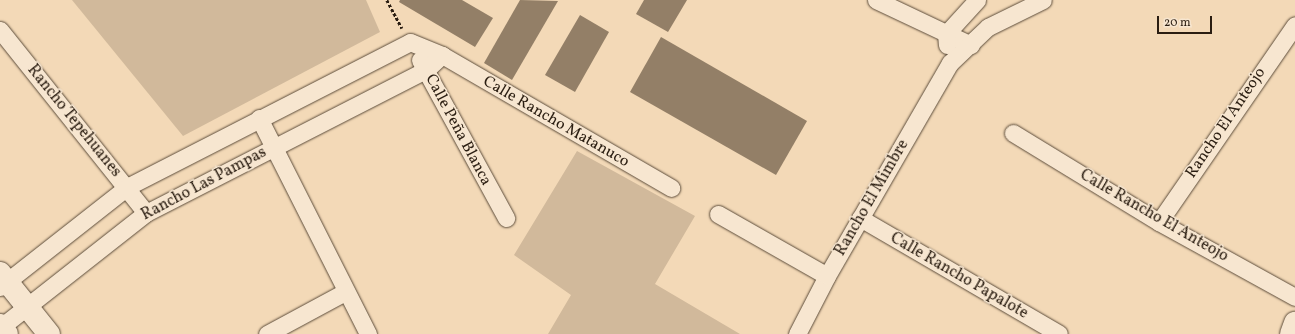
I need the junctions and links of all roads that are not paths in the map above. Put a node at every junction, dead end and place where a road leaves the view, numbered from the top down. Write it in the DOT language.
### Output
graph roads {
  1 [pos="876,0"];
  2 [pos="977,0"];
  3 [pos="1043,0"];
  4 [pos="1295,25"];
  5 [pos="0,30"];
  6 [pos="946,34"];
  7 [pos="410,42"];
  8 [pos="971,45"];
  9 [pos="442,56"];
  10 [pos="950,63"];
  11 [pos="426,70"];
  12 [pos="259,118"];
  13 [pos="1014,133"];
  14 [pos="273,147"];
  15 [pos="127,187"];
  16 [pos="671,188"];
  17 [pos="146,213"];
  18 [pos="718,214"];
  19 [pos="506,218"];
  20 [pos="860,218"];
  21 [pos="1159,222"];
  22 [pos="827,276"];
  23 [pos="2,280"];
  24 [pos="346,292"];
  25 [pos="1295,297"];
  26 [pos="27,306"];
  27 [pos="1295,322"];
  28 [pos="3,329"];
  29 [pos="49,334"];
  30 [pos="267,334"];
  31 [pos="368,334"];
  32 [pos="797,334"];
  33 [pos="1059,334"];
  34 [pos="1291,334"];
  1 -- 6 [label="street"];
  2 -- 6 [label="street"];
  3 -- 8 [label="street, Rancho El Mimbre"];
  4 -- 21 [label="street, Rancho El Anteojo"];
  5 -- 15 [label="street, Rancho Tepehuanes"];
  6 -- 8 [label="street"];
  6 -- 10 [label="street"];
  7 -- 9 [label="street, Calle Rancho Matanuco"];
  7 -- 11 [label="street, Calle Peña Blanca"];
  7 -- 12 [label="street, Rancho Las Pampas"];
  8 -- 10 [label="street, Rancho El Mimbre"];
  9 -- 11 [label="street"];
  9 -- 16 [label="street, Calle Rancho Matanuco"];
  10 -- 20 [label="street, Rancho El Mimbre"];
  11 -- 14 [label="street, Rancho Las Pampas"];
  11 -- 19 [label="street, Calle Peña Blanca"];
  12 -- 14 [label="street"];
  12 -- 15 [label="street, Rancho Las Pampas"];
  13 -- 21 [label="street, Calle Rancho El Anteojo"];
  14 -- 17 [label="street, Rancho Las Pampas"];
  14 -- 24 [label="street"];
  15 -- 17 [label="street, Rancho Tepehuanes"];
  15 -- 23 [label="street, Rancho Las Pampas"];
  17 -- 26 [label="street, Rancho Las Pampas"];
  18 -- 22 [label="street"];
  20 -- 22 [label="street, Rancho El Mimbre"];
  20 -- 33 [label="street, Calle Rancho Papalote"];
  21 -- 25 [label="street, Calle Rancho El Anteojo"];
  22 -- 32 [label="street, Rancho El Mimbre"];
  23 -- 26 [label="street"];
  24 -- 30 [label="street"];
  24 -- 31 [label="street"];
  26 -- 28 [label="street, Rancho Las Pampas"];
  26 -- 29 [label="street"];
  27 -- 34 [label="street"];
}
